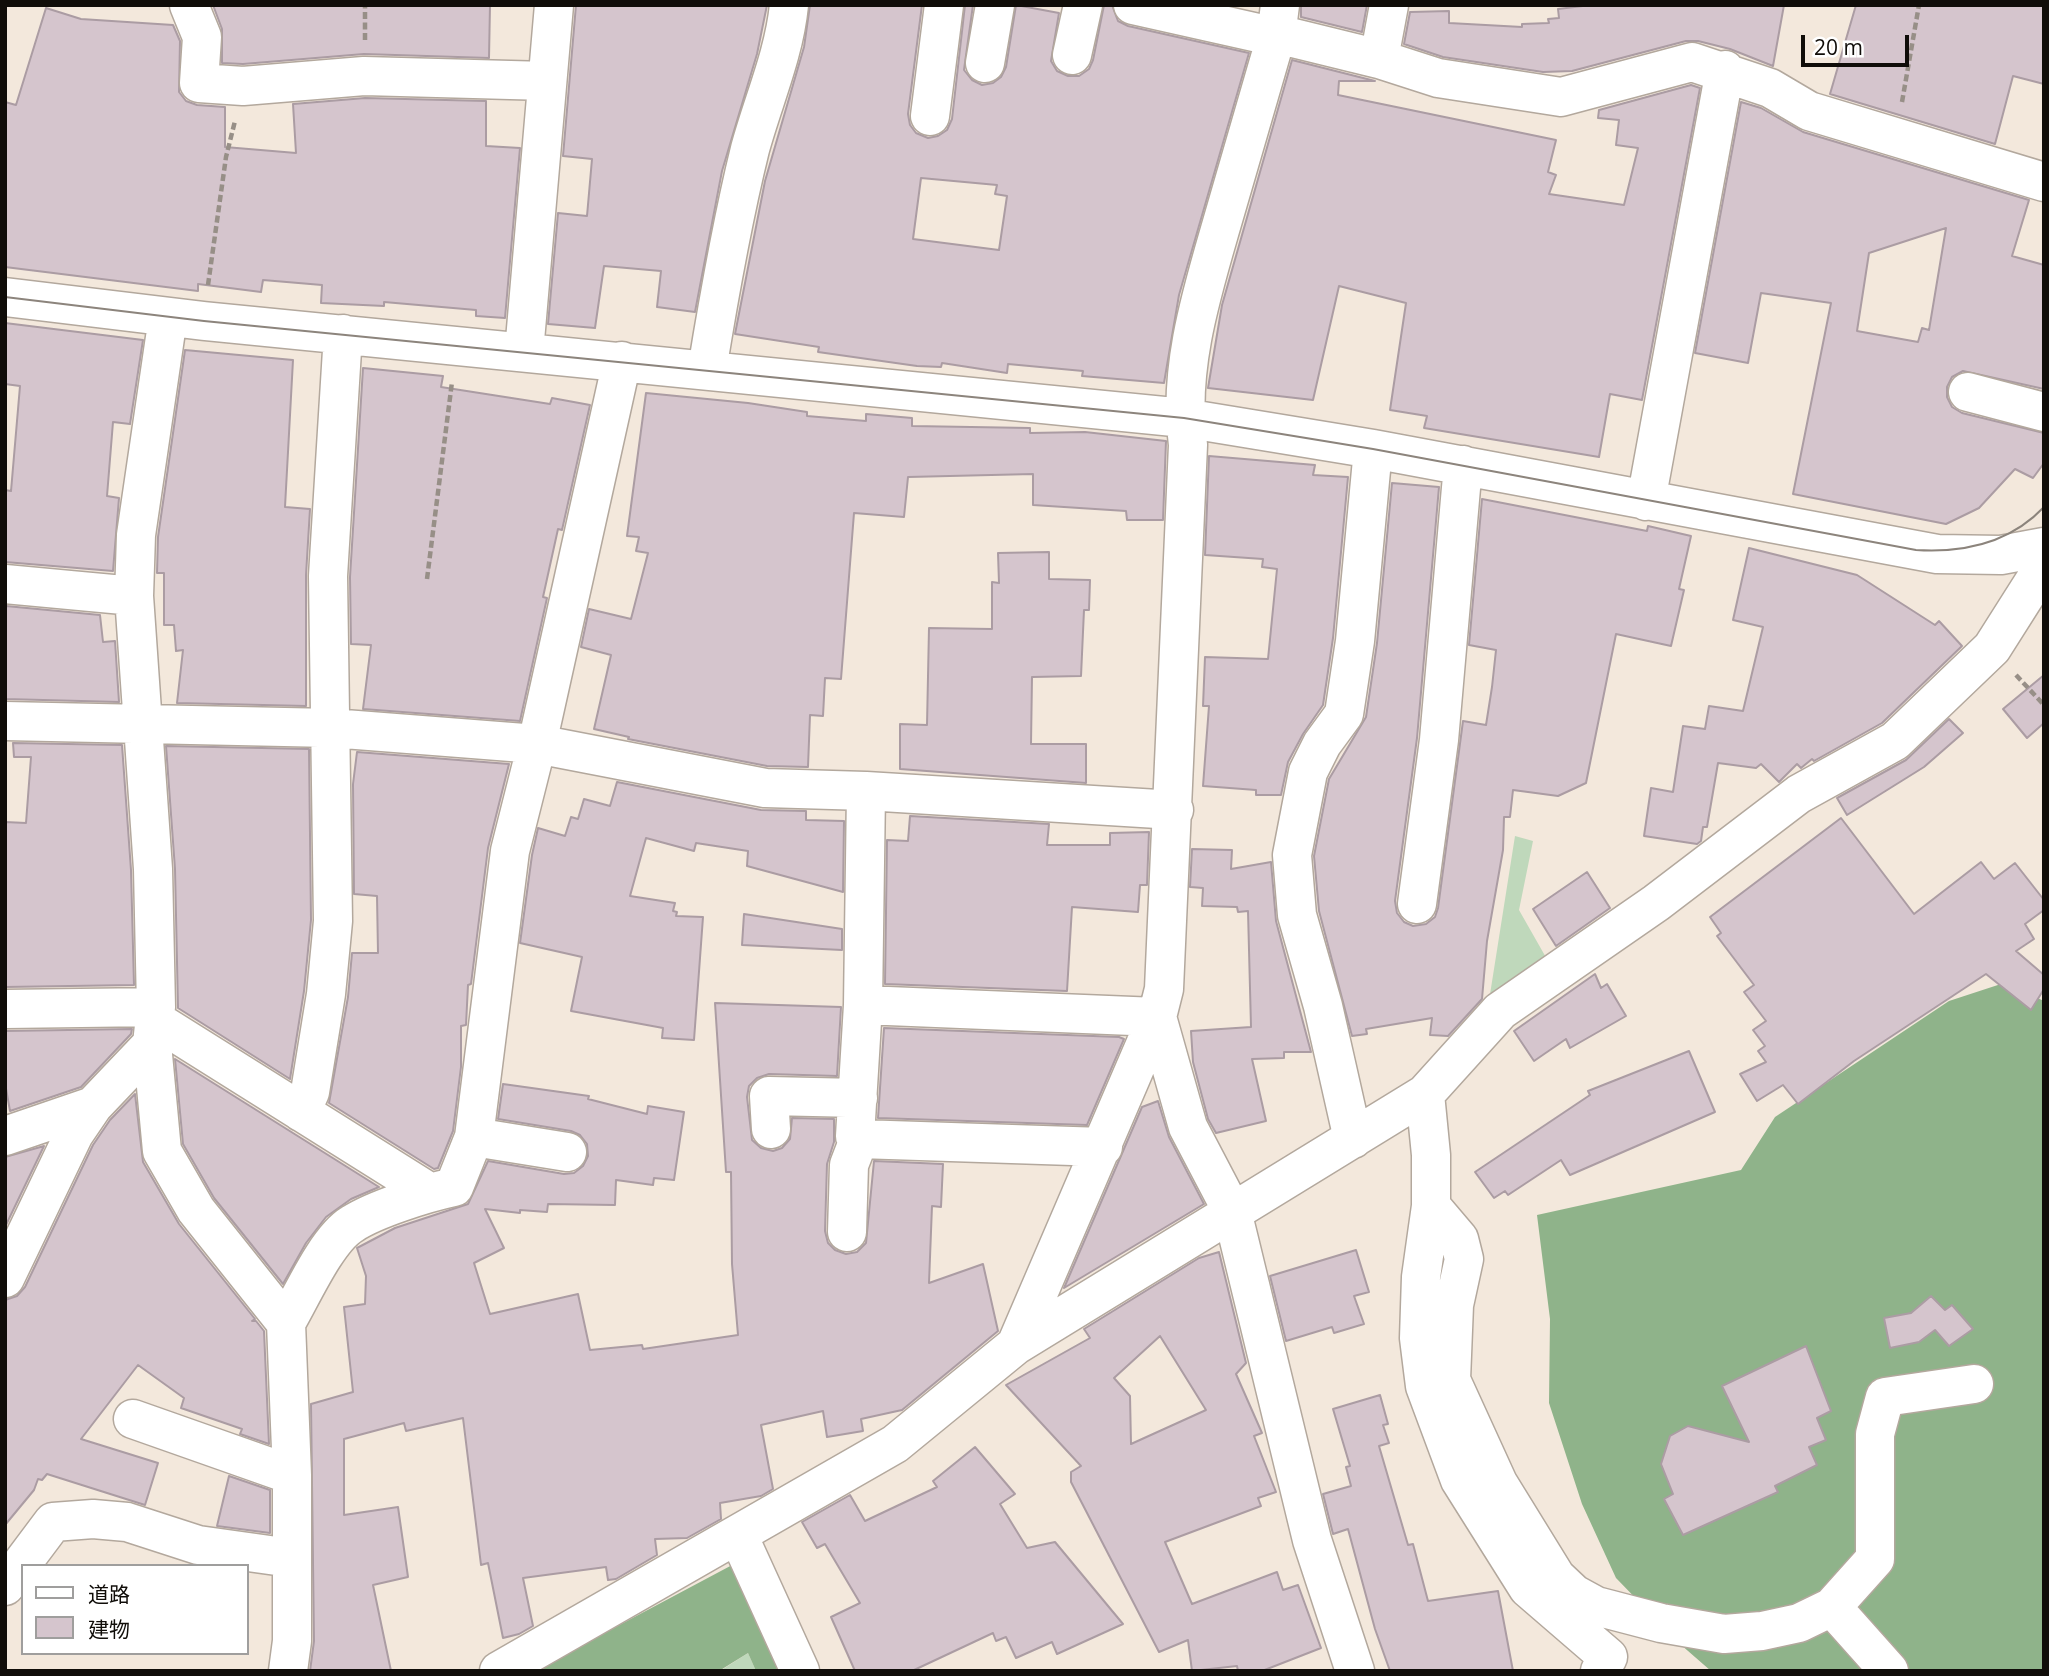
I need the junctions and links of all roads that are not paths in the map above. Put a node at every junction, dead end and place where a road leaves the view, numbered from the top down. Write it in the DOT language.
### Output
graph roads {
  1 [pos="189,5"];
  2 [pos="554,5"];
  3 [pos="789,5"];
  4 [pos="944,5"];
  5 [pos="995,5"];
  6 [pos="1083,5"];
  7 [pos="1389,5"];
  8 [pos="1143,6"];
  9 [pos="1278,25"];
  10 [pos="1072,55"];
  11 [pos="1379,59"];
  12 [pos="985,63"];
  13 [pos="1725,70"];
  14 [pos="547,81"];
  15 [pos="930,116"];
  16 [pos="2044,182"];
  17 [pos="5,297"];
  18 [pos="186,319"];
  19 [pos="343,334"];
  20 [pos="524,352"];
  21 [pos="622,361"];
  22 [pos="707,370"];
  23 [pos="1968,392"];
  24 [pos="2044,412"];
  25 [pos="1184,418"];
  26 [pos="1373,449"];
  27 [pos="1463,465"];
  28 [pos="1646,501"];
  29 [pos="2044,547"];
  30 [pos="2044,566"];
  31 [pos="5,584"];
  32 [pos="134,596"];
  33 [pos="5,721"];
  34 [pos="141,723"];
  35 [pos="331,728"];
  36 [pos="537,744"];
  37 [pos="866,791"];
  38 [pos="1174,810"];
  39 [pos="1417,904"];
  40 [pos="863,1005"];
  41 [pos="5,1009"];
  42 [pos="1157,1017"];
  43 [pos="155,1023"];
  44 [pos="1425,1094"];
  45 [pos="858,1098"];
  46 [pos="93,1106"];
  47 [pos="301,1112"];
  48 [pos="771,1129"];
  49 [pos="5,1136"];
  50 [pos="474,1137"];
  51 [pos="859,1139"];
  52 [pos="1353,1139"];
  53 [pos="1103,1147"];
  54 [pos="567,1152"];
  55 [pos="429,1192"];
  56 [pos="1432,1206"];
  57 [pos="1232,1211"];
  58 [pos="847,1232"];
  59 [pos="5,1278"];
  60 [pos="286,1323"];
  61 [pos="1016,1345"];
  62 [pos="1974,1384"];
  63 [pos="133,1419"];
  64 [pos="292,1475"];
  65 [pos="738,1535"];
  66 [pos="291,1558"];
  67 [pos="22,1564"];
  68 [pos="21,1565"];
  69 [pos="5,1586"];
  70 [pos="1832,1607"];
  71 [pos="288,1671"];
  72 [pos="499,1671"];
  73 [pos="800,1671"];
  74 [pos="1355,1671"];
  75 [pos="1600,1671"];
  76 [pos="1889,1671"];
  1 -- 14 [label="street"];
  2 -- 14 [label="street"];
  3 -- 22 [label="street"];
  4 -- 15 [label="street"];
  5 -- 12 [label="street"];
  6 -- 10 [label="street"];
  7 -- 11 [label="street"];
  8 -- 9 [label="street"];
  9 -- 11 [label="street"];
  9 -- 25 [label="street"];
  11 -- 13 [label="street"];
  13 -- 16 [label="street"];
  13 -- 28 [label="street"];
  14 -- 20 [label="street"];
  17 -- 18 [label="street"];
  18 -- 19 [label="street"];
  18 -- 32 [label="street"];
  19 -- 20 [label="street"];
  19 -- 35 [label="street"];
  20 -- 21 [label="street"];
  21 -- 22 [label="street"];
  21 -- 36 [label="street"];
  22 -- 25 [label="street"];
  23 -- 24 [label="street"];
  25 -- 26 [label="street"];
  25 -- 38 [label="street"];
  26 -- 27 [label="street"];
  26 -- 52 [label="street"];
  27 -- 28 [label="street"];
  27 -- 39 [label="street"];
  28 -- 29 [label="street"];
  30 -- 44 [label="street"];
  31 -- 32 [label="street"];
  32 -- 34 [label="street"];
  33 -- 34 [label="street"];
  34 -- 35 [label="street"];
  34 -- 43 [label="street"];
  35 -- 36 [label="street"];
  35 -- 47 [label="street"];
  36 -- 37 [label="street"];
  36 -- 50 [label="street"];
  37 -- 38 [label="street"];
  37 -- 40 [label="street"];
  38 -- 42 [label="street"];
  40 -- 42 [label="street"];
  40 -- 45 [label="street"];
  41 -- 43 [label="street"];
  42 -- 53 [label="street"];
  42 -- 57 [label="street"];
  43 -- 46 [label="street"];
  43 -- 47 [label="street"];
  43 -- 60 [label="street"];
  44 -- 52 [label="street"];
  44 -- 56 [label="street"];
  45 -- 48 [label="street"];
  45 -- 51 [label="street"];
  46 -- 49 [label="street"];
  46 -- 59 [label="street"];
  47 -- 55 [label="street"];
  50 -- 54 [label="street"];
  50 -- 55 [label="street"];
  51 -- 53 [label="street"];
  51 -- 58 [label="street"];
  52 -- 57 [label="street"];
  53 -- 61 [label="street"];
  55 -- 60 [label="street"];
  56 -- 70 [label="street"];
  56 -- 75 [label="street"];
  57 -- 61 [label="street"];
  57 -- 74 [label="street"];
  60 -- 64 [label="street"];
  61 -- 65 [label="street"];
  62 -- 70 [label="street"];
  63 -- 64 [label="street"];
  64 -- 66 [label="street"];
  65 -- 72 [label="street"];
  65 -- 73 [label="street"];
  66 -- 67 [label="street"];
  66 -- 71 [label="street"];
  68 -- 69 [label="street"];
  70 -- 76 [label="street"];
}
